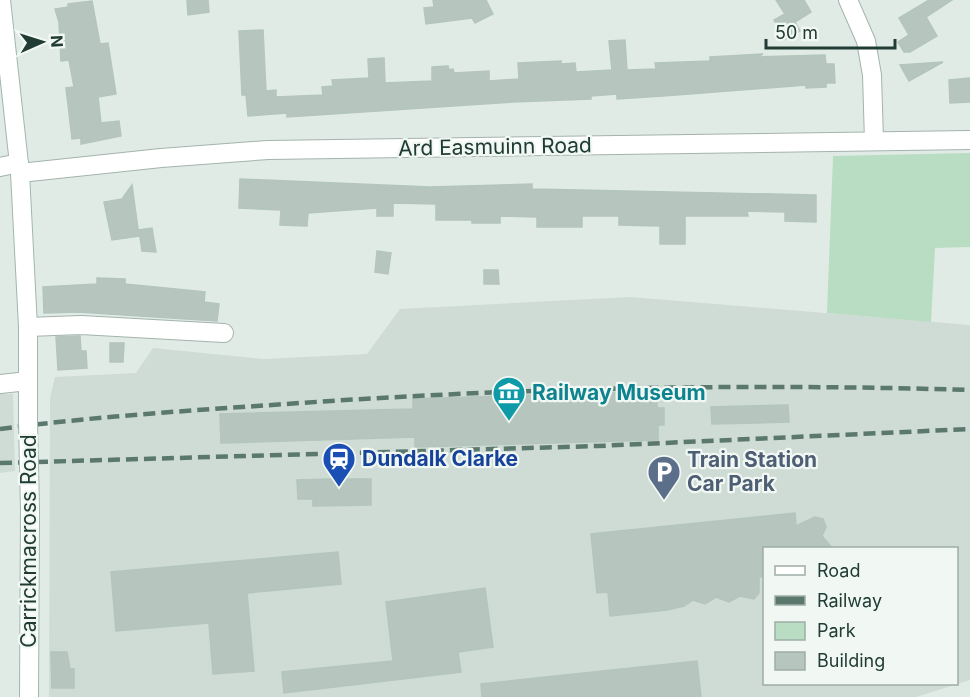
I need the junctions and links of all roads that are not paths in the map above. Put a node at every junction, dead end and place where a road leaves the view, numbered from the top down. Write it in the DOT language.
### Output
graph roads {
  1 [pos="1,0"];
  2 [pos="854,2"];
  3 [pos="970,140"];
  4 [pos="874,141"];
  5 [pos="0,167"];
  6 [pos="20,168"];
  7 [pos="28,327"];
  8 [pos="224,333"];
  9 [pos="28,383"];
  10 [pos="0,384"];
  11 [pos="29,697"];
  1 -- 6 [label="street"];
  2 -- 4 [label="street"];
  3 -- 4 [label="street, Ard Easmuinn Road"];
  4 -- 6 [label="street, Ard Easmuinn Road"];
  5 -- 6 [label="street, Ard Easmuinn Road"];
  6 -- 7 [label="street"];
  7 -- 8 [label="street"];
  7 -- 9 [label="street, Carrickmacross Road"];
  9 -- 10 [label="street"];
  9 -- 11 [label="street, Carrickmacross Road, bridge"];
}
